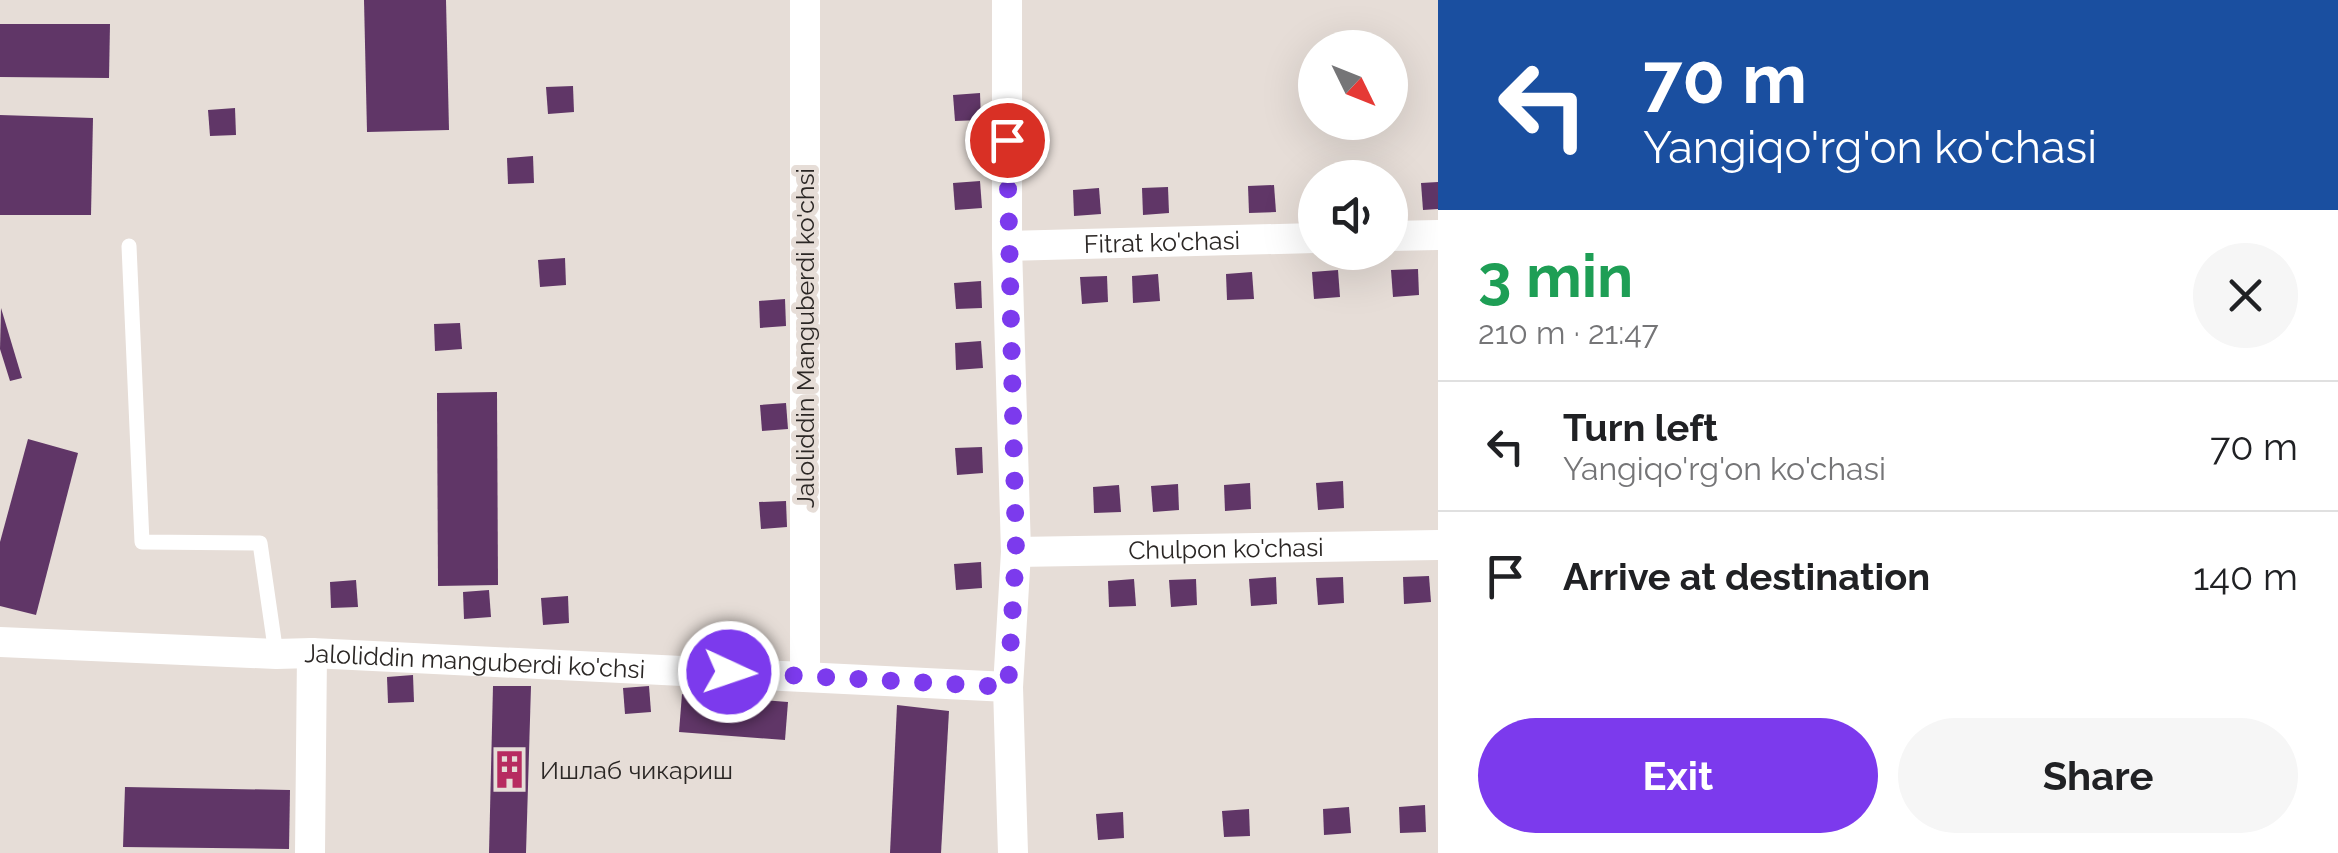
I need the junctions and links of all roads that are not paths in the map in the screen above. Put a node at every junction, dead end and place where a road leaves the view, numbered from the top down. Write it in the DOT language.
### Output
graph roads {
  1 [pos="805,0"];
  2 [pos="1007,0"];
  3 [pos="1438,235"];
  4 [pos="1408,236"];
  5 [pos="1298,238"];
  6 [pos="130,246"];
  7 [pos="1007,246"];
  8 [pos="1438,545"];
  9 [pos="1016,552"];
  10 [pos="0,642"];
  11 [pos="312,653"];
  12 [pos="276,654"];
  13 [pos="805,675"];
  14 [pos="1008,687"];
  15 [pos="310,853"];
  16 [pos="1013,853"];
  1 -- 13 [label="street, Jaloliddin Manguberdi ko'chsi"];
  2 -- 7 [label="street"];
  3 -- 4 [label="street"];
  5 -- 7 [label="street, Fitrat ko'chasi"];
  6 -- 12 [label="lane"];
  7 -- 9 [label="street"];
  8 -- 9 [label="street, Chulpon ko'chasi"];
  9 -- 14 [label="street"];
  10 -- 12 [label="street, Jaloliddin manguberdi ko'chsi"];
  11 -- 12 [label="street, Jaloliddin manguberdi ko'chsi"];
  11 -- 13 [label="street, Jaloliddin manguberdi ko'chsi"];
  11 -- 15 [label="street"];
  13 -- 14 [label="street, Jaloliddin manguberdi ko'chsi"];
  14 -- 16 [label="street"];
}
